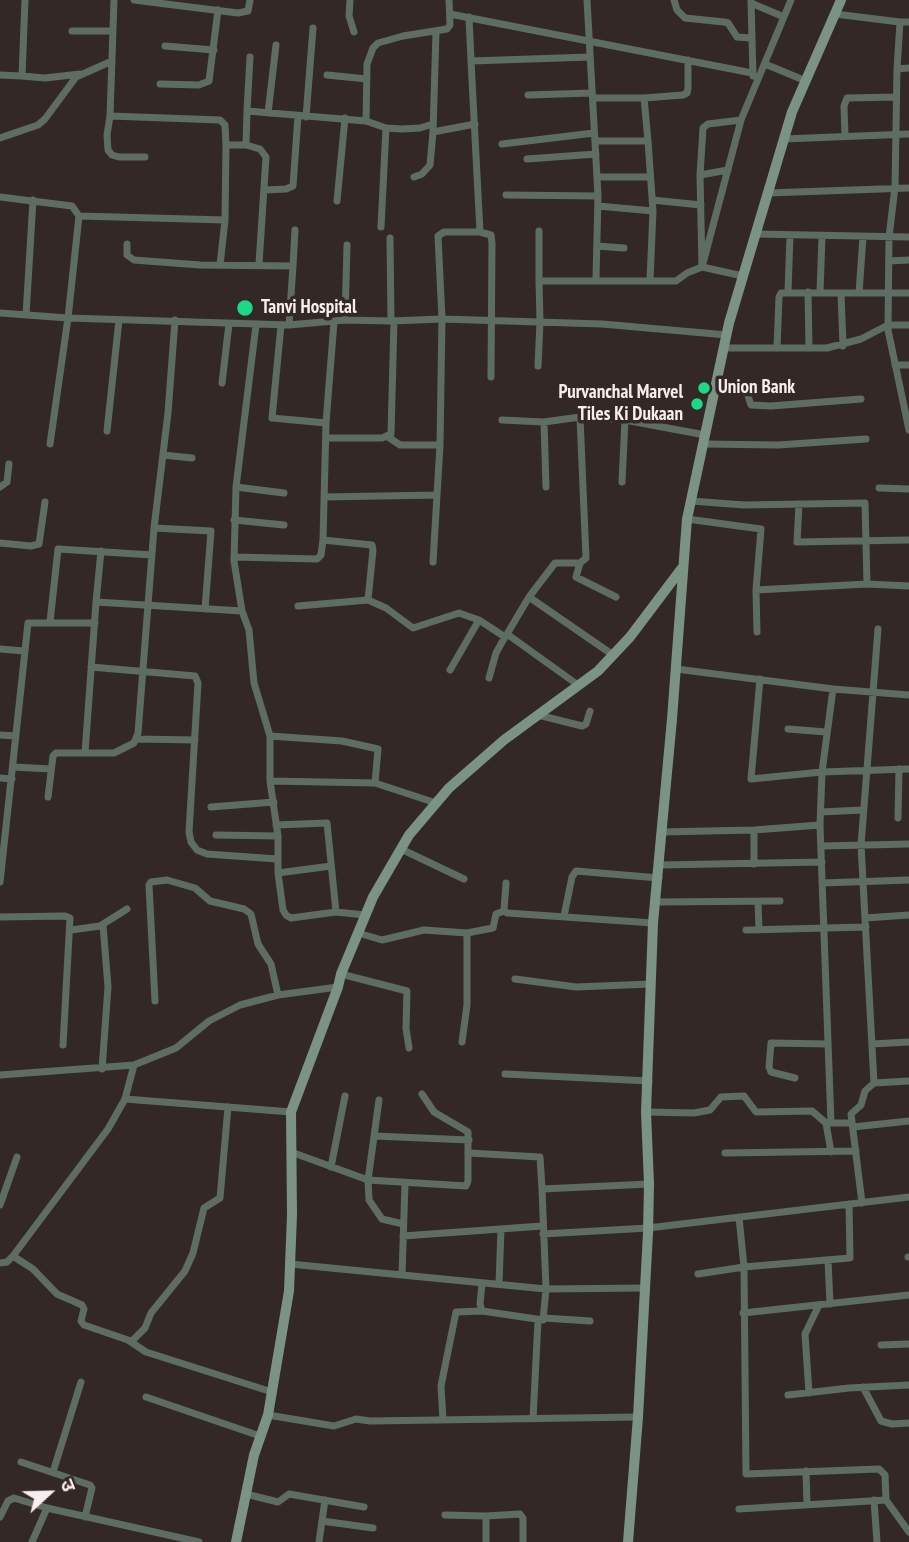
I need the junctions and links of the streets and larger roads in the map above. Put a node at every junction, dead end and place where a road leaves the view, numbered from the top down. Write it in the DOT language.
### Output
graph roads {
  1 [pos="24,0"];
  2 [pos="114,0"];
  3 [pos="134,0"];
  4 [pos="250,0"];
  5 [pos="350,0"];
  6 [pos="440,0"];
  7 [pos="587,0"];
  8 [pos="674,0"];
  9 [pos="791,0"];
  10 [pos="841,0"];
  11 [pos="449,1"];
  12 [pos="751,1"];
  13 [pos="176,3"];
  14 [pos="218,10"];
  15 [pos="835,13"];
  16 [pos="450,14"];
  17 [pos="784,17"];
  18 [pos="469,18"];
  19 [pos="905,22"];
  20 [pos="313,28"];
  21 [pos="72,31"];
  22 [pos="113,31"];
  23 [pos="354,32"];
  24 [pos="436,32"];
  25 [pos="751,37"];
  26 [pos="588,40"];
  27 [pos="276,45"];
  28 [pos="166,46"];
  29 [pos="214,50"];
  30 [pos="250,57"];
  31 [pos="590,57"];
  32 [pos="688,60"];
  33 [pos="112,61"];
  34 [pos="471,61"];
  35 [pos="765,64"];
  36 [pos="909,68"];
  37 [pos="897,69"];
  38 [pos="752,73"];
  39 [pos="80,74"];
  40 [pos="0,75"];
  41 [pos="327,75"];
  42 [pos="22,76"];
  43 [pos="367,79"];
  44 [pos="806,81"];
  45 [pos="160,84"];
  46 [pos="754,84"];
  47 [pos="528,95"];
  48 [pos="592,96"];
  49 [pos="896,97"];
  50 [pos="644,98"];
  51 [pos="247,111"];
  52 [pos="268,113"];
  53 [pos="110,116"];
  54 [pos="302,116"];
  55 [pos="345,118"];
  56 [pos="741,120"];
  57 [pos="366,121"];
  58 [pos="475,124"];
  59 [pos="386,128"];
  60 [pos="433,128"];
  61 [pos="895,134"];
  62 [pos="909,134"];
  63 [pos="845,136"];
  64 [pos="595,137"];
  65 [pos="0,138"];
  66 [pos="784,139"];
  67 [pos="648,141"];
  68 [pos="502,144"];
  69 [pos="226,145"];
  70 [pos="246,145"];
  71 [pos="596,154"];
  72 [pos="145,157"];
  73 [pos="527,159"];
  74 [pos="727,170"];
  75 [pos="700,175"];
  76 [pos="414,177"];
  77 [pos="597,177"];
  78 [pos="650,177"];
  79 [pos="895,187"];
  80 [pos="909,188"];
  81 [pos="264,190"];
  82 [pos="768,193"];
  83 [pos="506,195"];
  84 [pos="598,196"];
  85 [pos="0,197"];
  86 [pos="33,200"];
  87 [pos="652,200"];
  88 [pos="337,201"];
  89 [pos="701,205"];
  90 [pos="598,206"];
  91 [pos="653,211"];
  92 [pos="79,216"];
  93 [pos="225,219"];
  94 [pos="381,227"];
  95 [pos="295,230"];
  96 [pos="539,231"];
  97 [pos="480,232"];
  98 [pos="756,234"];
  99 [pos="790,235"];
  100 [pos="822,236"];
  101 [pos="863,237"];
  102 [pos="890,237"];
  103 [pos="909,237"];
  104 [pos="390,238"];
  105 [pos="127,244"];
  106 [pos="347,245"];
  107 [pos="597,246"];
  108 [pos="624,248"];
  109 [pos="909,260"];
  110 [pos="889,261"];
  111 [pos="259,264"];
  112 [pos="220,265"];
  113 [pos="293,266"];
  114 [pos="702,267"];
  115 [pos="743,276"];
  116 [pos="596,279"];
  117 [pos="538,281"];
  118 [pos="650,281"];
  119 [pos="788,292"];
  120 [pos="808,292"];
  121 [pos="820,292"];
  122 [pos="841,293"];
  123 [pos="859,293"];
  124 [pos="889,293"];
  125 [pos="909,293"];
  126 [pos="0,313"];
  127 [pos="26,315"];
  128 [pos="68,318"];
  129 [pos="442,319"];
  130 [pos="119,320"];
  131 [pos="175,320"];
  132 [pos="345,320"];
  133 [pos="392,321"];
  134 [pos="492,321"];
  135 [pos="334,322"];
  136 [pos="540,322"];
  137 [pos="229,324"];
  138 [pos="256,325"];
  139 [pos="286,325"];
  140 [pos="888,325"];
  141 [pos="909,325"];
  142 [pos="727,335"];
  143 [pos="843,346"];
  144 [pos="724,348"];
  145 [pos="777,348"];
  146 [pos="809,348"];
  147 [pos="895,365"];
  148 [pos="909,365"];
  149 [pos="538,366"];
  150 [pos="491,377"];
  151 [pos="222,383"];
  152 [pos="715,389"];
  153 [pos="906,398"];
  154 [pos="861,399"];
  155 [pos="580,417"];
  156 [pos="502,420"];
  157 [pos="625,420"];
  158 [pos="544,422"];
  159 [pos="326,423"];
  160 [pos="909,430"];
  161 [pos="107,431"];
  162 [pos="388,437"];
  163 [pos="327,438"];
  164 [pos="704,439"];
  165 [pos="866,439"];
  166 [pos="50,444"];
  167 [pos="439,445"];
  168 [pos="163,454"];
  169 [pos="191,458"];
  170 [pos="9,464"];
  171 [pos="622,482"];
  172 [pos="0,487"];
  173 [pos="236,487"];
  174 [pos="546,487"];
  175 [pos="879,488"];
  176 [pos="909,489"];
  177 [pos="284,493"];
  178 [pos="437,495"];
  179 [pos="324,497"];
  180 [pos="691,500"];
  181 [pos="45,502"];
  182 [pos="799,505"];
  183 [pos="687,519"];
  184 [pos="234,520"];
  185 [pos="284,525"];
  186 [pos="154,528"];
  187 [pos="867,539"];
  188 [pos="323,540"];
  189 [pos="909,540"];
  190 [pos="0,542"];
  191 [pos="101,551"];
  192 [pos="152,555"];
  193 [pos="234,557"];
  194 [pos="432,562"];
  195 [pos="580,563"];
  196 [pos="682,568"];
  197 [pos="867,584"];
  198 [pos="909,586"];
  199 [pos="756,590"];
  200 [pos="529,597"];
  201 [pos="616,597"];
  202 [pos="368,600"];
  203 [pos="96,602"];
  204 [pos="148,605"];
  205 [pos="298,606"];
  206 [pos="205,609"];
  207 [pos="242,611"];
  208 [pos="479,620"];
  209 [pos="50,622"];
  210 [pos="95,623"];
  211 [pos="878,629"];
  212 [pos="757,632"];
  213 [pos="506,635"];
  214 [pos="0,649"];
  215 [pos="24,651"];
  216 [pos="613,655"];
  217 [pos="91,667"];
  218 [pos="676,669"];
  219 [pos="143,670"];
  220 [pos="450,670"];
  221 [pos="489,678"];
  222 [pos="760,679"];
  223 [pos="578,685"];
  224 [pos="833,689"];
  225 [pos="873,691"];
  226 [pos="909,695"];
  227 [pos="590,711"];
  228 [pos="538,715"];
  229 [pos="788,729"];
  230 [pos="826,733"];
  231 [pos="0,735"];
  232 [pos="16,736"];
  233 [pos="270,736"];
  234 [pos="137,739"];
  235 [pos="195,740"];
  236 [pos="85,753"];
  237 [pos="13,767"];
  238 [pos="51,769"];
  239 [pos="865,769"];
  240 [pos="899,769"];
  241 [pos="909,769"];
  242 [pos="822,772"];
  243 [pos="0,778"];
  244 [pos="12,779"];
  245 [pos="270,781"];
  246 [pos="376,783"];
  247 [pos="48,797"];
  248 [pos="274,802"];
  249 [pos="436,803"];
  250 [pos="211,807"];
  251 [pos="863,810"];
  252 [pos="821,812"];
  253 [pos="898,818"];
  254 [pos="276,825"];
  255 [pos="820,825"];
  256 [pos="754,830"];
  257 [pos="661,832"];
  258 [pos="216,835"];
  259 [pos="278,836"];
  260 [pos="909,844"];
  261 [pos="861,845"];
  262 [pos="821,846"];
  263 [pos="401,849"];
  264 [pos="277,859"];
  265 [pos="822,862"];
  266 [pos="754,864"];
  267 [pos="660,865"];
  268 [pos="331,866"];
  269 [pos="278,873"];
  270 [pos="464,878"];
  271 [pos="659,878"];
  272 [pos="909,880"];
  273 [pos="0,882"];
  274 [pos="862,882"];
  275 [pos="506,883"];
  276 [pos="822,883"];
  277 [pos="780,901"];
  278 [pos="656,902"];
  279 [pos="758,902"];
  280 [pos="127,909"];
  281 [pos="505,911"];
  282 [pos="336,912"];
  283 [pos="365,915"];
  284 [pos="909,915"];
  285 [pos="565,916"];
  286 [pos="0,917"];
  287 [pos="865,918"];
  288 [pos="653,923"];
  289 [pos="103,925"];
  290 [pos="866,927"];
  291 [pos="824,929"];
  292 [pos="71,930"];
  293 [pos="746,930"];
  294 [pos="759,930"];
  295 [pos="358,933"];
  296 [pos="467,933"];
  297 [pos="341,974"];
  298 [pos="515,979"];
  299 [pos="651,984"];
  300 [pos="338,987"];
  301 [pos="278,995"];
  302 [pos="155,1001"];
  303 [pos="462,1042"];
  304 [pos="909,1042"];
  305 [pos="828,1044"];
  306 [pos="872,1044"];
  307 [pos="63,1045"];
  308 [pos="409,1048"];
  309 [pos="134,1065"];
  310 [pos="102,1069"];
  311 [pos="505,1074"];
  312 [pos="0,1075"];
  313 [pos="795,1078"];
  314 [pos="649,1081"];
  315 [pos="909,1081"];
  316 [pos="874,1083"];
  317 [pos="422,1094"];
  318 [pos="345,1096"];
  319 [pos="125,1099"];
  320 [pos="379,1100"];
  321 [pos="228,1107"];
  322 [pos="291,1112"];
  323 [pos="646,1112"];
  324 [pos="909,1121"];
  325 [pos="829,1123"];
  326 [pos="853,1125"];
  327 [pos="374,1136"];
  328 [pos="469,1140"];
  329 [pos="856,1151"];
  330 [pos="291,1152"];
  331 [pos="831,1152"];
  332 [pos="469,1153"];
  333 [pos="725,1153"];
  334 [pos="18,1157"];
  335 [pos="331,1167"];
  336 [pos="368,1180"];
  337 [pos="405,1184"];
  338 [pos="649,1184"];
  339 [pos="542,1189"];
  340 [pos="909,1197"];
  341 [pos="862,1203"];
  342 [pos="849,1204"];
  343 [pos="0,1205"];
  344 [pos="739,1217"];
  345 [pos="403,1224"];
  346 [pos="648,1228"];
  347 [pos="501,1229"];
  348 [pos="542,1230"];
  349 [pos="403,1236"];
  350 [pos="13,1256"];
  351 [pos="828,1260"];
  352 [pos="0,1264"];
  353 [pos="290,1264"];
  354 [pos="744,1267"];
  355 [pos="698,1274"];
  356 [pos="402,1275"];
  357 [pos="482,1283"];
  358 [pos="499,1284"];
  359 [pos="546,1289"];
  360 [pos="645,1289"];
  361 [pos="909,1295"];
  362 [pos="830,1304"];
  363 [pos="819,1305"];
  364 [pos="482,1311"];
  365 [pos="743,1313"];
  366 [pos="541,1319"];
  367 [pos="590,1321"];
  368 [pos="909,1344"];
  369 [pos="135,1345"];
  370 [pos="881,1346"];
  371 [pos="82,1382"];
  372 [pos="909,1385"];
  373 [pos="863,1387"];
  374 [pos="272,1392"];
  375 [pos="809,1392"];
  376 [pos="788,1395"];
  377 [pos="146,1397"];
  378 [pos="268,1415"];
  379 [pos="638,1417"];
  380 [pos="533,1419"];
  381 [pos="443,1420"];
  382 [pos="909,1423"];
  383 [pos="260,1436"];
  384 [pos="21,1462"];
  385 [pos="806,1471"];
  386 [pos="53,1472"];
  387 [pos="246,1494"];
  388 [pos="325,1500"];
  389 [pos="874,1500"];
  390 [pos="886,1500"];
  391 [pos="807,1504"];
  392 [pos="364,1507"];
  393 [pos="47,1508"];
  394 [pos="739,1509"];
  395 [pos="445,1515"];
  396 [pos="486,1516"];
  397 [pos="0,1517"];
  398 [pos="85,1517"];
  399 [pos="322,1521"];
  400 [pos="373,1528"];
  401 [pos="909,1532"];
  402 [pos="32,1542"];
  403 [pos="199,1542"];
  404 [pos="236,1542"];
  405 [pos="319,1542"];
  406 [pos="486,1542"];
  407 [pos="523,1542"];
  408 [pos="628,1542"];
  409 [pos="877,1542"];
  1 -- 42 [label="street"];
  2 -- 22 [label="street"];
  3 -- 13 [label="street"];
  4 -- 14 [label="street"];
  5 -- 23 [label="street"];
  6 -- 11 [label="street"];
  7 -- 26 [label="street"];
  8 -- 25 [label="street"];
  9 -- 17 [label="street"];
  10 -- 15 [label="street"];
  11 -- 16 [label="street"];
  12 -- 17 [label="street"];
  12 -- 25 [label="street"];
  13 -- 14 [label="street"];
  14 -- 29 [label="street"];
  15 -- 19 [label="street"];
  15 -- 44 [label="street"];
  16 -- 18 [label="street"];
  16 -- 24 [label="street"];
  17 -- 35 [label="street"];
  18 -- 26 [label="street"];
  18 -- 34 [label="street"];
  19 -- 37 [label="street"];
  20 -- 54 [label="street"];
  21 -- 22 [label="street"];
  22 -- 33 [label="street"];
  24 -- 43 [label="street"];
  24 -- 60 [label="street"];
  25 -- 38 [label="street"];
  26 -- 31 [label="street"];
  26 -- 32 [label="street"];
  27 -- 52 [label="street"];
  28 -- 29 [label="street"];
  29 -- 45 [label="street"];
  30 -- 51 [label="street"];
  31 -- 34 [label="street"];
  31 -- 48 [label="street"];
  32 -- 38 [label="street"];
  32 -- 50 [label="street"];
  33 -- 39 [label="street"];
  33 -- 53 [label="street"];
  34 -- 58 [label="street"];
  35 -- 44 [label="street"];
  35 -- 46 [label="street"];
  36 -- 37 [label="street"];
  37 -- 49 [label="street"];
  38 -- 46 [label="street"];
  39 -- 42 [label="street"];
  39 -- 65 [label="street"];
  40 -- 42 [label="street"];
  41 -- 43 [label="street"];
  43 -- 57 [label="street"];
  44 -- 66 [label="street"];
  46 -- 56 [label="street"];
  47 -- 48 [label="street"];
  48 -- 50 [label="street"];
  48 -- 64 [label="street"];
  49 -- 61 [label="street"];
  49 -- 63 [label="street"];
  50 -- 67 [label="street"];
  51 -- 52 [label="street"];
  51 -- 70 [label="street"];
  52 -- 54 [label="street"];
  53 -- 69 [label="street"];
  53 -- 72 [label="street"];
  54 -- 55 [label="street"];
  54 -- 81 [label="street"];
  55 -- 57 [label="street"];
  55 -- 88 [label="street"];
  56 -- 74 [label="street"];
  56 -- 75 [label="street"];
  57 -- 59 [label="street"];
  58 -- 60 [label="street"];
  58 -- 97 [label="street"];
  59 -- 60 [label="street"];
  59 -- 94 [label="street"];
  60 -- 76 [label="street"];
  61 -- 62 [label="street"];
  61 -- 63 [label="street"];
  61 -- 79 [label="street"];
  63 -- 66 [label="street"];
  64 -- 67 [label="street"];
  64 -- 68 [label="street"];
  64 -- 71 [label="street"];
  66 -- 82 [label="street"];
  67 -- 78 [label="street"];
  69 -- 70 [label="street"];
  69 -- 93 [label="street"];
  70 -- 81 [label="street"];
  71 -- 73 [label="street"];
  71 -- 77 [label="street"];
  74 -- 75 [label="street"];
  74 -- 114 [label="street"];
  75 -- 89 [label="street"];
  77 -- 78 [label="street"];
  77 -- 84 [label="street"];
  78 -- 87 [label="street"];
  79 -- 80 [label="street"];
  79 -- 82 [label="street"];
  79 -- 102 [label="street"];
  81 -- 111 [label="street"];
  82 -- 98 [label="street"];
  83 -- 84 [label="street"];
  84 -- 90 [label="street"];
  85 -- 86 [label="street"];
  86 -- 92 [label="street"];
  86 -- 127 [label="street"];
  87 -- 89 [label="street"];
  87 -- 91 [label="street"];
  89 -- 114 [label="street"];
  90 -- 91 [label="street"];
  90 -- 107 [label="street"];
  91 -- 118 [label="street"];
  92 -- 93 [label="street"];
  92 -- 128 [label="street"];
  93 -- 112 [label="street"];
  95 -- 113 [label="street"];
  96 -- 117 [label="street"];
  97 -- 129 [label="street"];
  97 -- 134 [label="street"];
  98 -- 99 [label="street"];
  98 -- 115 [label="street"];
  99 -- 100 [label="street"];
  99 -- 119 [label="street"];
  100 -- 101 [label="street"];
  100 -- 121 [label="street"];
  101 -- 102 [label="street"];
  101 -- 123 [label="street"];
  102 -- 103 [label="street"];
  102 -- 110 [label="street"];
  104 -- 133 [label="street"];
  105 -- 112 [label="street"];
  106 -- 132 [label="street"];
  107 -- 108 [label="street"];
  107 -- 116 [label="street"];
  109 -- 110 [label="street"];
  110 -- 124 [label="street"];
  111 -- 112 [label="street"];
  111 -- 113 [label="street"];
  113 -- 139 [label="street"];
  114 -- 115 [label="street"];
  114 -- 118 [label="street"];
  115 -- 142 [label="street"];
  116 -- 117 [label="street"];
  116 -- 118 [label="street"];
  117 -- 136 [label="street"];
  119 -- 120 [label="street"];
  119 -- 145 [label="street"];
  120 -- 121 [label="street"];
  120 -- 146 [label="street"];
  121 -- 122 [label="street"];
  122 -- 123 [label="street"];
  122 -- 143 [label="street"];
  123 -- 124 [label="street"];
  124 -- 125 [label="street"];
  124 -- 140 [label="street"];
  126 -- 127 [label="street"];
  127 -- 128 [label="street"];
  128 -- 130 [label="street"];
  128 -- 166 [label="street"];
  129 -- 133 [label="street"];
  129 -- 134 [label="street"];
  129 -- 167 [label="street"];
  130 -- 131 [label="street"];
  130 -- 161 [label="street"];
  131 -- 137 [label="street"];
  131 -- 168 [label="street"];
  132 -- 133 [label="street"];
  132 -- 135 [label="street"];
  133 -- 162 [label="street"];
  134 -- 136 [label="street"];
  134 -- 150 [label="street"];
  135 -- 139 [label="street"];
  135 -- 159 [label="street"];
  136 -- 142 [label="street"];
  136 -- 149 [label="street"];
  137 -- 138 [label="street"];
  137 -- 151 [label="street"];
  138 -- 139 [label="street"];
  138 -- 173 [label="street"];
  139 -- 159 [label="street"];
  140 -- 141 [label="street"];
  140 -- 143 [label="street"];
  140 -- 147 [label="street"];
  142 -- 144 [label="street"];
  143 -- 146 [label="street"];
  144 -- 145 [label="street"];
  144 -- 152 [label="street"];
  145 -- 146 [label="street"];
  147 -- 148 [label="street"];
  147 -- 153 [label="street"];
  152 -- 154 [label="street"];
  152 -- 164 [label="street"];
  153 -- 160 [label="street"];
  155 -- 157 [label="street"];
  155 -- 158 [label="street"];
  155 -- 195 [label="street"];
  156 -- 158 [label="street"];
  157 -- 164 [label="street"];
  157 -- 171 [label="street"];
  158 -- 174 [label="street"];
  159 -- 163 [label="street"];
  162 -- 163 [label="street"];
  162 -- 167 [label="street"];
  163 -- 179 [label="street"];
  164 -- 165 [label="street"];
  164 -- 180 [label="street"];
  167 -- 178 [label="street"];
  168 -- 169 [label="street"];
  168 -- 186 [label="street"];
  170 -- 172 [label="street"];
  173 -- 177 [label="street"];
  173 -- 184 [label="street"];
  175 -- 176 [label="street"];
  178 -- 179 [label="street"];
  178 -- 194 [label="street"];
  179 -- 188 [label="street"];
  180 -- 182 [label="street"];
  180 -- 183 [label="street"];
  181 -- 190 [label="street"];
  182 -- 187 [label="street"];
  182 -- 187 [label="street"];
  183 -- 196 [label="street"];
  183 -- 199 [label="street"];
  184 -- 185 [label="street"];
  184 -- 193 [label="street"];
  186 -- 192 [label="street"];
  186 -- 206 [label="street"];
  187 -- 189 [label="street"];
  187 -- 197 [label="street"];
  188 -- 193 [label="street"];
  188 -- 202 [label="street"];
  191 -- 192 [label="street"];
  191 -- 203 [label="street"];
  191 -- 209 [label="street"];
  192 -- 204 [label="street"];
  193 -- 207 [label="street"];
  195 -- 200 [label="street"];
  195 -- 201 [label="street"];
  196 -- 216 [label="street"];
  196 -- 218 [label="street"];
  197 -- 198 [label="street"];
  197 -- 199 [label="street"];
  199 -- 212 [label="street"];
  200 -- 213 [label="street"];
  200 -- 216 [label="street"];
  202 -- 205 [label="street"];
  202 -- 208 [label="street"];
  203 -- 204 [label="street"];
  203 -- 210 [label="street"];
  204 -- 206 [label="street"];
  204 -- 219 [label="street"];
  206 -- 207 [label="street"];
  207 -- 233 [label="street"];
  208 -- 213 [label="street"];
  208 -- 220 [label="street"];
  209 -- 210 [label="street"];
  209 -- 215 [label="street"];
  210 -- 217 [label="street"];
  211 -- 225 [label="street"];
  213 -- 221 [label="street"];
  213 -- 223 [label="street"];
  214 -- 215 [label="street"];
  215 -- 232 [label="street"];
  216 -- 223 [label="street"];
  217 -- 219 [label="street"];
  217 -- 236 [label="street"];
  218 -- 222 [label="street"];
  218 -- 257 [label="street"];
  219 -- 234 [label="street"];
  219 -- 235 [label="street"];
  222 -- 224 [label="street"];
  222 -- 242 [label="street"];
  223 -- 228 [label="street"];
  224 -- 225 [label="street"];
  224 -- 230 [label="street"];
  225 -- 226 [label="street"];
  225 -- 239 [label="street"];
  227 -- 228 [label="street"];
  228 -- 249 [label="street"];
  229 -- 230 [label="street"];
  230 -- 242 [label="street"];
  231 -- 232 [label="street"];
  232 -- 237 [label="street"];
  233 -- 245 [label="street"];
  233 -- 246 [label="street"];
  234 -- 235 [label="street"];
  234 -- 236 [label="street"];
  235 -- 264 [label="street"];
  236 -- 238 [label="street"];
  237 -- 238 [label="street"];
  237 -- 244 [label="street"];
  238 -- 247 [label="street"];
  239 -- 240 [label="street"];
  239 -- 242 [label="street"];
  239 -- 251 [label="street"];
  240 -- 241 [label="street"];
  240 -- 253 [label="street"];
  242 -- 252 [label="street"];
  243 -- 244 [label="street"];
  244 -- 273 [label="street"];
  245 -- 246 [label="street"];
  245 -- 248 [label="street"];
  246 -- 249 [label="street"];
  248 -- 250 [label="street"];
  248 -- 254 [label="street"];
  249 -- 263 [label="street"];
  251 -- 252 [label="street"];
  251 -- 261 [label="street"];
  252 -- 255 [label="street"];
  254 -- 259 [label="street"];
  254 -- 268 [label="street"];
  255 -- 256 [label="street"];
  255 -- 262 [label="street"];
  256 -- 257 [label="street"];
  256 -- 266 [label="street"];
  257 -- 267 [label="street"];
  258 -- 259 [label="street"];
  259 -- 264 [label="street"];
  260 -- 261 [label="street"];
  261 -- 262 [label="street"];
  261 -- 274 [label="street"];
  262 -- 265 [label="street"];
  263 -- 270 [label="street"];
  263 -- 283 [label="street"];
  264 -- 269 [label="street"];
  265 -- 266 [label="street"];
  265 -- 276 [label="street"];
  266 -- 267 [label="street"];
  267 -- 271 [label="street"];
  268 -- 269 [label="street"];
  268 -- 282 [label="street"];
  269 -- 282 [label="street"];
  271 -- 278 [label="street"];
  271 -- 285 [label="street"];
  272 -- 274 [label="street"];
  274 -- 276 [label="street"];
  274 -- 287 [label="street"];
  275 -- 281 [label="street"];
  276 -- 291 [label="street"];
  277 -- 279 [label="street"];
  278 -- 279 [label="street"];
  278 -- 288 [label="street"];
  279 -- 294 [label="street"];
  280 -- 289 [label="street"];
  281 -- 285 [label="street"];
  281 -- 296 [label="street"];
  282 -- 283 [label="street"];
  283 -- 295 [label="street"];
  284 -- 287 [label="street"];
  285 -- 288 [label="street"];
  286 -- 292 [label="street"];
  287 -- 290 [label="street"];
  288 -- 299 [label="street"];
  289 -- 292 [label="street"];
  289 -- 310 [label="street"];
  290 -- 291 [label="street"];
  290 -- 306 [label="street"];
  291 -- 294 [label="street"];
  291 -- 305 [label="street"];
  292 -- 307 [label="street"];
  293 -- 294 [label="street"];
  295 -- 296 [label="street"];
  295 -- 297 [label="street"];
  296 -- 303 [label="street"];
  297 -- 300 [label="street"];
  297 -- 308 [label="street"];
  298 -- 299 [label="street"];
  299 -- 314 [label="street"];
  300 -- 301 [label="street"];
  300 -- 322 [label="street"];
  301 -- 302 [label="street"];
  301 -- 309 [label="street"];
  304 -- 306 [label="street"];
  305 -- 313 [label="street"];
  305 -- 325 [label="street"];
  306 -- 316 [label="street"];
  309 -- 310 [label="street"];
  309 -- 319 [label="street"];
  310 -- 312 [label="street"];
  311 -- 314 [label="street"];
  314 -- 323 [label="street"];
  315 -- 316 [label="street"];
  316 -- 326 [label="street"];
  317 -- 328 [label="street"];
  318 -- 335 [label="street"];
  319 -- 321 [label="street"];
  319 -- 350 [label="street"];
  320 -- 327 [label="street"];
  321 -- 322 [label="street"];
  321 -- 369 [label="street"];
  322 -- 330 [label="street"];
  323 -- 325 [label="street"];
  323 -- 338 [label="street"];
  324 -- 326 [label="street"];
  325 -- 326 [label="street"];
  325 -- 331 [label="street"];
  326 -- 329 [label="street"];
  327 -- 328 [label="street"];
  327 -- 336 [label="street"];
  328 -- 332 [label="street"];
  329 -- 331 [label="street"];
  329 -- 341 [label="street"];
  330 -- 335 [label="street"];
  330 -- 353 [label="street"];
  331 -- 333 [label="street"];
  332 -- 337 [label="street"];
  332 -- 339 [label="street"];
  334 -- 343 [label="street"];
  335 -- 336 [label="street"];
  336 -- 337 [label="street"];
  336 -- 345 [label="street"];
  337 -- 345 [label="street"];
  338 -- 339 [label="street"];
  338 -- 346 [label="street"];
  339 -- 348 [label="street"];
  340 -- 341 [label="street"];
  341 -- 342 [label="street"];
  342 -- 344 [label="street"];
  342 -- 351 [label="street"];
  344 -- 346 [label="street"];
  344 -- 354 [label="street"];
  345 -- 349 [label="street"];
  346 -- 348 [label="street"];
  346 -- 360 [label="street"];
  347 -- 348 [label="street"];
  347 -- 349 [label="street"];
  347 -- 358 [label="street"];
  348 -- 359 [label="street"];
  349 -- 356 [label="street"];
  350 -- 352 [label="street"];
  350 -- 369 [label="street"];
  351 -- 354 [label="street"];
  351 -- 362 [label="street"];
  353 -- 356 [label="street"];
  353 -- 374 [label="street"];
  354 -- 355 [label="street"];
  354 -- 365 [label="street"];
  356 -- 357 [label="street"];
  357 -- 358 [label="street"];
  357 -- 364 [label="street"];
  358 -- 359 [label="street"];
  359 -- 360 [label="street"];
  359 -- 366 [label="street"];
  360 -- 379 [label="street"];
  361 -- 362 [label="street"];
  362 -- 363 [label="street"];
  363 -- 365 [label="street"];
  363 -- 375 [label="street"];
  364 -- 366 [label="street"];
  364 -- 381 [label="street"];
  365 -- 385 [label="street"];
  366 -- 367 [label="street"];
  366 -- 380 [label="street"];
  368 -- 370 [label="street"];
  369 -- 374 [label="street"];
  371 -- 386 [label="street"];
  372 -- 373 [label="street"];
  373 -- 375 [label="street"];
  373 -- 382 [label="street"];
  374 -- 378 [label="street"];
  375 -- 376 [label="street"];
  377 -- 383 [label="street"];
  378 -- 381 [label="street"];
  378 -- 383 [label="street"];
  379 -- 380 [label="street"];
  379 -- 408 [label="street"];
  380 -- 381 [label="street"];
  383 -- 387 [label="street"];
  384 -- 386 [label="street"];
  385 -- 390 [label="street"];
  385 -- 391 [label="street"];
  386 -- 398 [label="street"];
  387 -- 388 [label="street"];
  387 -- 404 [label="street"];
  388 -- 392 [label="street"];
  388 -- 399 [label="street"];
  389 -- 390 [label="street"];
  389 -- 391 [label="street"];
  389 -- 409 [label="street"];
  390 -- 401 [label="street"];
  391 -- 394 [label="street"];
  393 -- 397 [label="street"];
  393 -- 398 [label="street"];
  393 -- 402 [label="street"];
  395 -- 396 [label="street"];
  396 -- 406 [label="street"];
  396 -- 407 [label="street"];
  398 -- 403 [label="street"];
  399 -- 400 [label="street"];
  399 -- 405 [label="street"];
}
